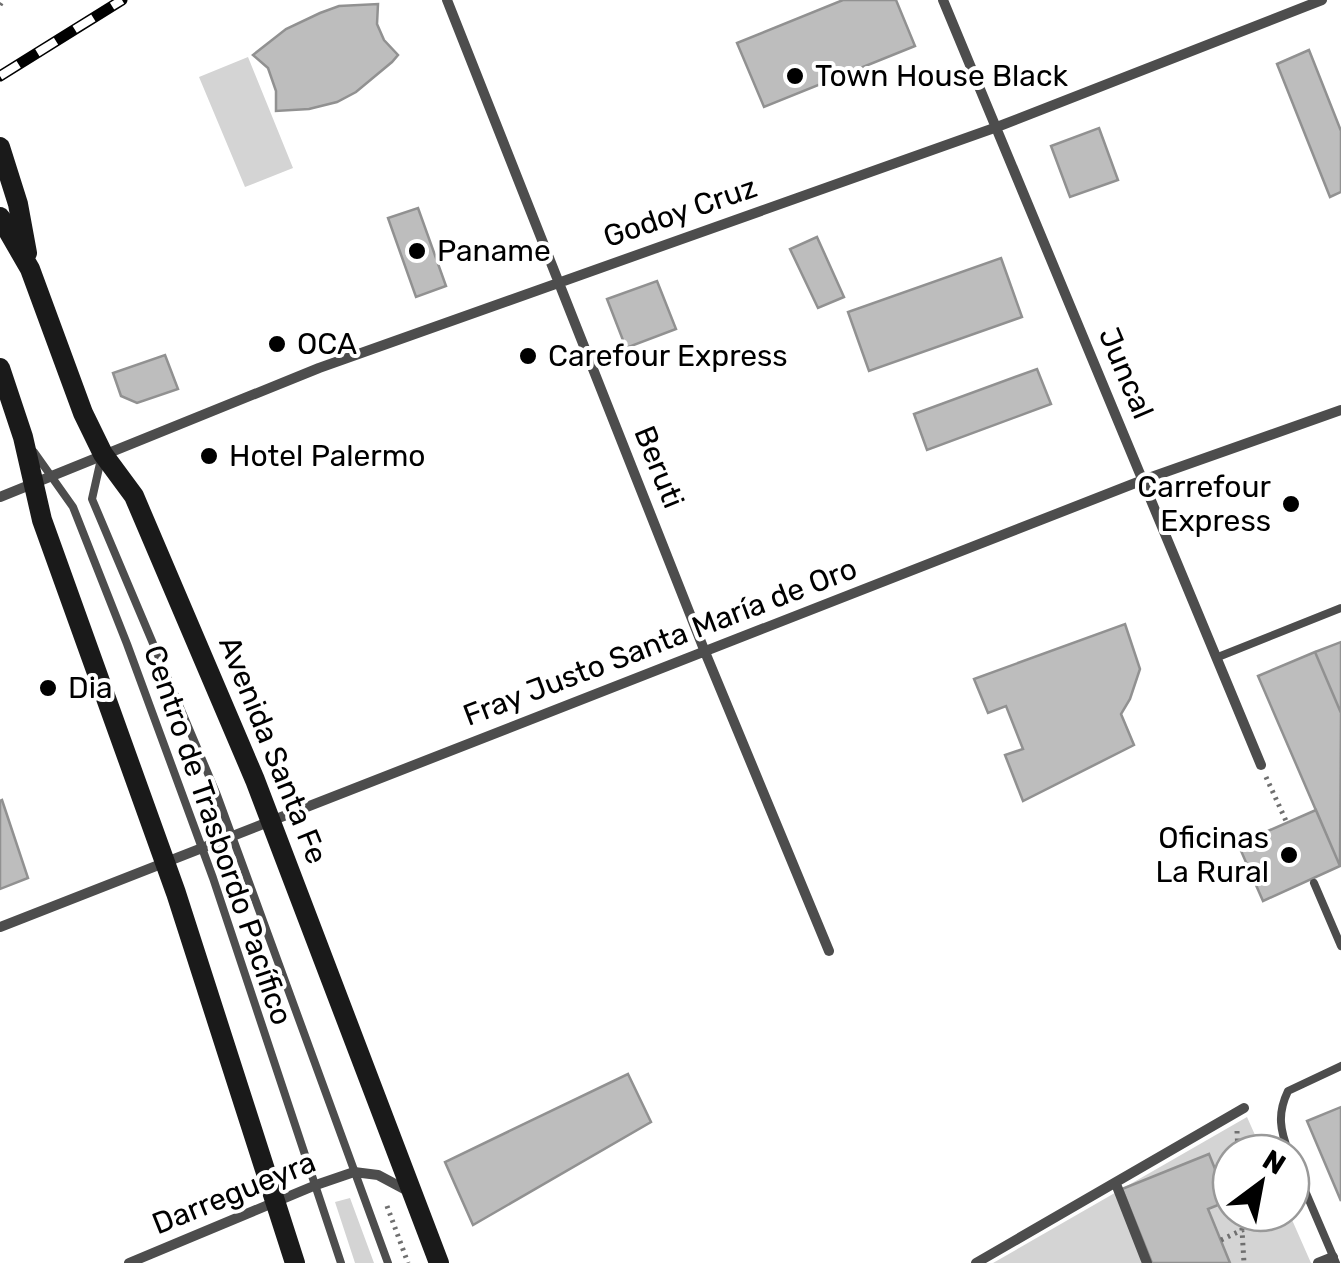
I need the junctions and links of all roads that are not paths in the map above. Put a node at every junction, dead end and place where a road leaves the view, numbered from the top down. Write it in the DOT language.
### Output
graph roads {
  1 [pos="447,0"];
  2 [pos="942,0"];
  3 [pos="1322,0"];
  4 [pos="997,127"];
  5 [pos="0,147"];
  6 [pos="0,216"];
  7 [pos="30,270"];
  8 [pos="557,281"];
  9 [pos="0,368"];
  10 [pos="1341,410"];
  11 [pos="102,454"];
  12 [pos="42,479"];
  13 [pos="1143,480"];
  14 [pos="0,497"];
  15 [pos="1341,608"];
  16 [pos="706,652"];
  17 [pos="1218,657"];
  18 [pos="1261,765"];
  19 [pos="271,821"];
  20 [pos="232,837"];
  21 [pos="202,848"];
  22 [pos="165,863"];
  23 [pos="1314,882"];
  24 [pos="0,927"];
  25 [pos="1341,946"];
  26 [pos="829,951"];
  27 [pos="1341,1066"];
  28 [pos="1244,1108"];
  29 [pos="1281,1133"];
  30 [pos="354,1172"];
  31 [pos="316,1184"];
  32 [pos="1116,1184"];
  33 [pos="414,1194"];
  34 [pos="276,1202"];
  35 [pos="1311,1204"];
  36 [pos="1335,1260"];
  37 [pos="129,1263"];
  38 [pos="295,1263"];
  39 [pos="342,1263"];
  40 [pos="388,1263"];
  41 [pos="440,1263"];
  42 [pos="976,1263"];
  43 [pos="1147,1263"];
  44 [pos="1318,1263"];
  1 -- 8 [label="street, Beruti"];
  2 -- 4 [label="street, Juncal"];
  3 -- 4 [label="street, Godoy Cruz"];
  4 -- 8 [label="street, Godoy Cruz"];
  4 -- 13 [label="street, Juncal"];
  5 -- 7 [label="main road, Avenida Santa Fe"];
  6 -- 7 [label="main road, Avenida Santa Fe"];
  7 -- 11 [label="main road, Avenida Santa Fe"];
  8 -- 11 [label="street, Godoy Cruz"];
  8 -- 16 [label="street, Beruti"];
  9 -- 12 [label="main road"];
  10 -- 13 [label="street, Fray Justo Santa María de Oro"];
  11 -- 12 [label="street, Godoy Cruz"];
  11 -- 19 [label="main road, Avenida Santa Fe"];
  11 -- 20 [label="lane, Centro de Trasbordo Pacífico"];
  12 -- 14 [label="street, Godoy Cruz"];
  12 -- 21 [label="lane, Centro de Trasbordo Pacífico"];
  12 -- 22 [label="main road"];
  13 -- 16 [label="street, Fray Justo Santa María de Oro"];
  13 -- 17 [label="street, Juncal"];
  15 -- 17 [label="lane"];
  16 -- 19 [label="street, Fray Justo Santa María de Oro"];
  16 -- 26 [label="street, Beruti"];
  17 -- 18 [label="street, Juncal"];
  19 -- 20 [label="street, Fray Justo Santa María de Oro"];
  19 -- 33 [label="main road, Avenida Santa Fe"];
  20 -- 21 [label="street, Fray Justo Santa María de Oro"];
  20 -- 30 [label="lane, Centro de Trasbordo Pacífico"];
  21 -- 22 [label="street, Fray Justo Santa María de Oro"];
  21 -- 31 [label="lane, Centro de Trasbordo Pacífico"];
  22 -- 24 [label="street, Fray Justo Santa María de Oro"];
  22 -- 34 [label="main road"];
  23 -- 25 [label="lane"];
  27 -- 29 [label="lane"];
  28 -- 32 [label="street"];
  30 -- 31 [label="street, Darregueyra"];
  30 -- 33 [label="street, Darregueyra"];
  30 -- 40 [label="lane, Centro de Trasbordo Pacífico"];
  31 -- 34 [label="street, Darregueyra"];
  31 -- 39 [label="lane, Centro de Trasbordo Pacífico"];
  32 -- 42 [label="street"];
  32 -- 43 [label="street"];
  33 -- 41 [label="main road, Avenida Santa Fe"];
  34 -- 37 [label="street, Darregueyra"];
  34 -- 38 [label="main road"];
  35 -- 36 [label="lane"];
  36 -- 44 [label="street"];
}
